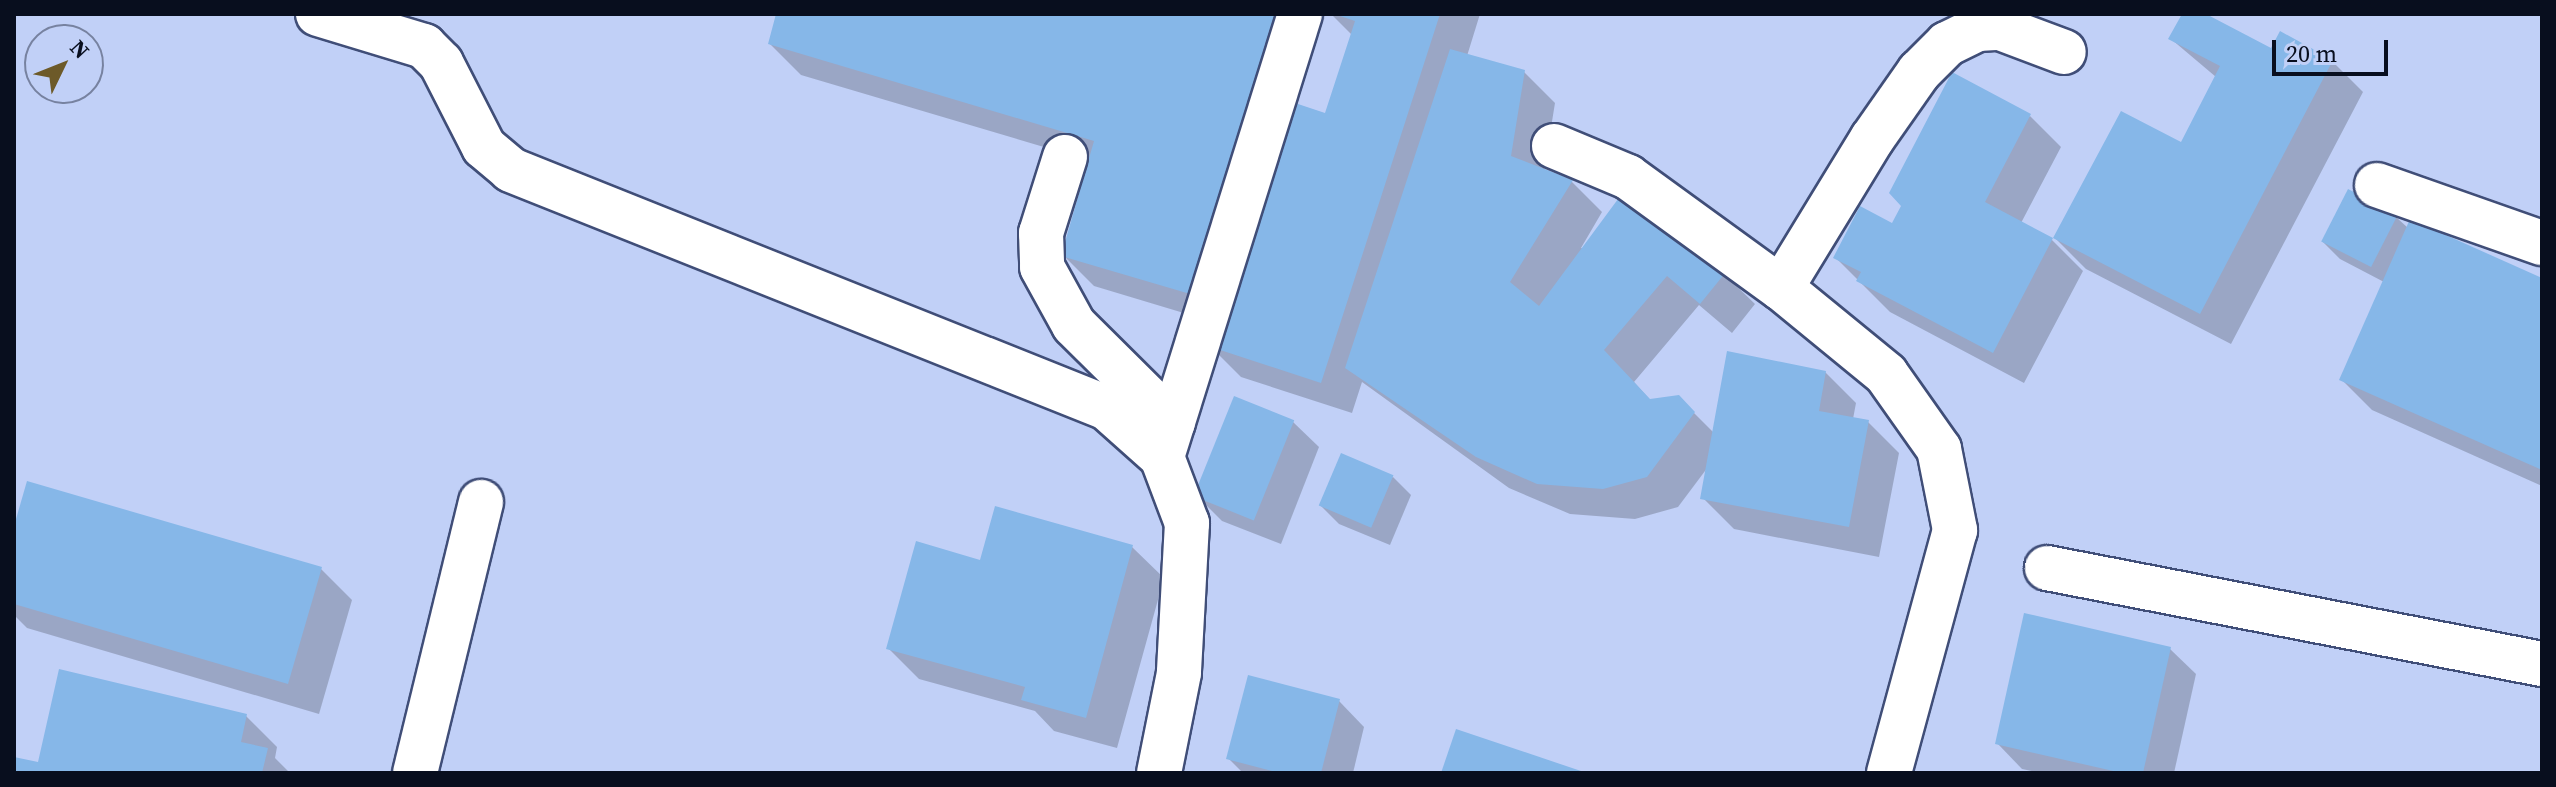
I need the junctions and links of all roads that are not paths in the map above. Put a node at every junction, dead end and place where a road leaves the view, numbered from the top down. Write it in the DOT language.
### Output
graph roads {
  1 [pos="318,14"];
  2 [pos="1300,14"];
  3 [pos="2064,52"];
  4 [pos="1554,146"];
  5 [pos="1065,157"];
  6 [pos="2377,185"];
  7 [pos="2542,243"];
  8 [pos="1781,288"];
  9 [pos="1168,440"];
  10 [pos="481,502"];
  11 [pos="2047,568"];
  12 [pos="2542,664"];
  13 [pos="415,773"];
  14 [pos="1159,773"];
  15 [pos="1889,773"];
  1 -- 9 [label="street"];
  2 -- 9 [label="street"];
  3 -- 8 [label="street"];
  4 -- 8 [label="street"];
  5 -- 9 [label="street"];
  6 -- 7 [label="street"];
  8 -- 15 [label="street"];
  9 -- 14 [label="street"];
  10 -- 13 [label="street"];
  11 -- 12 [label="street"];
}
